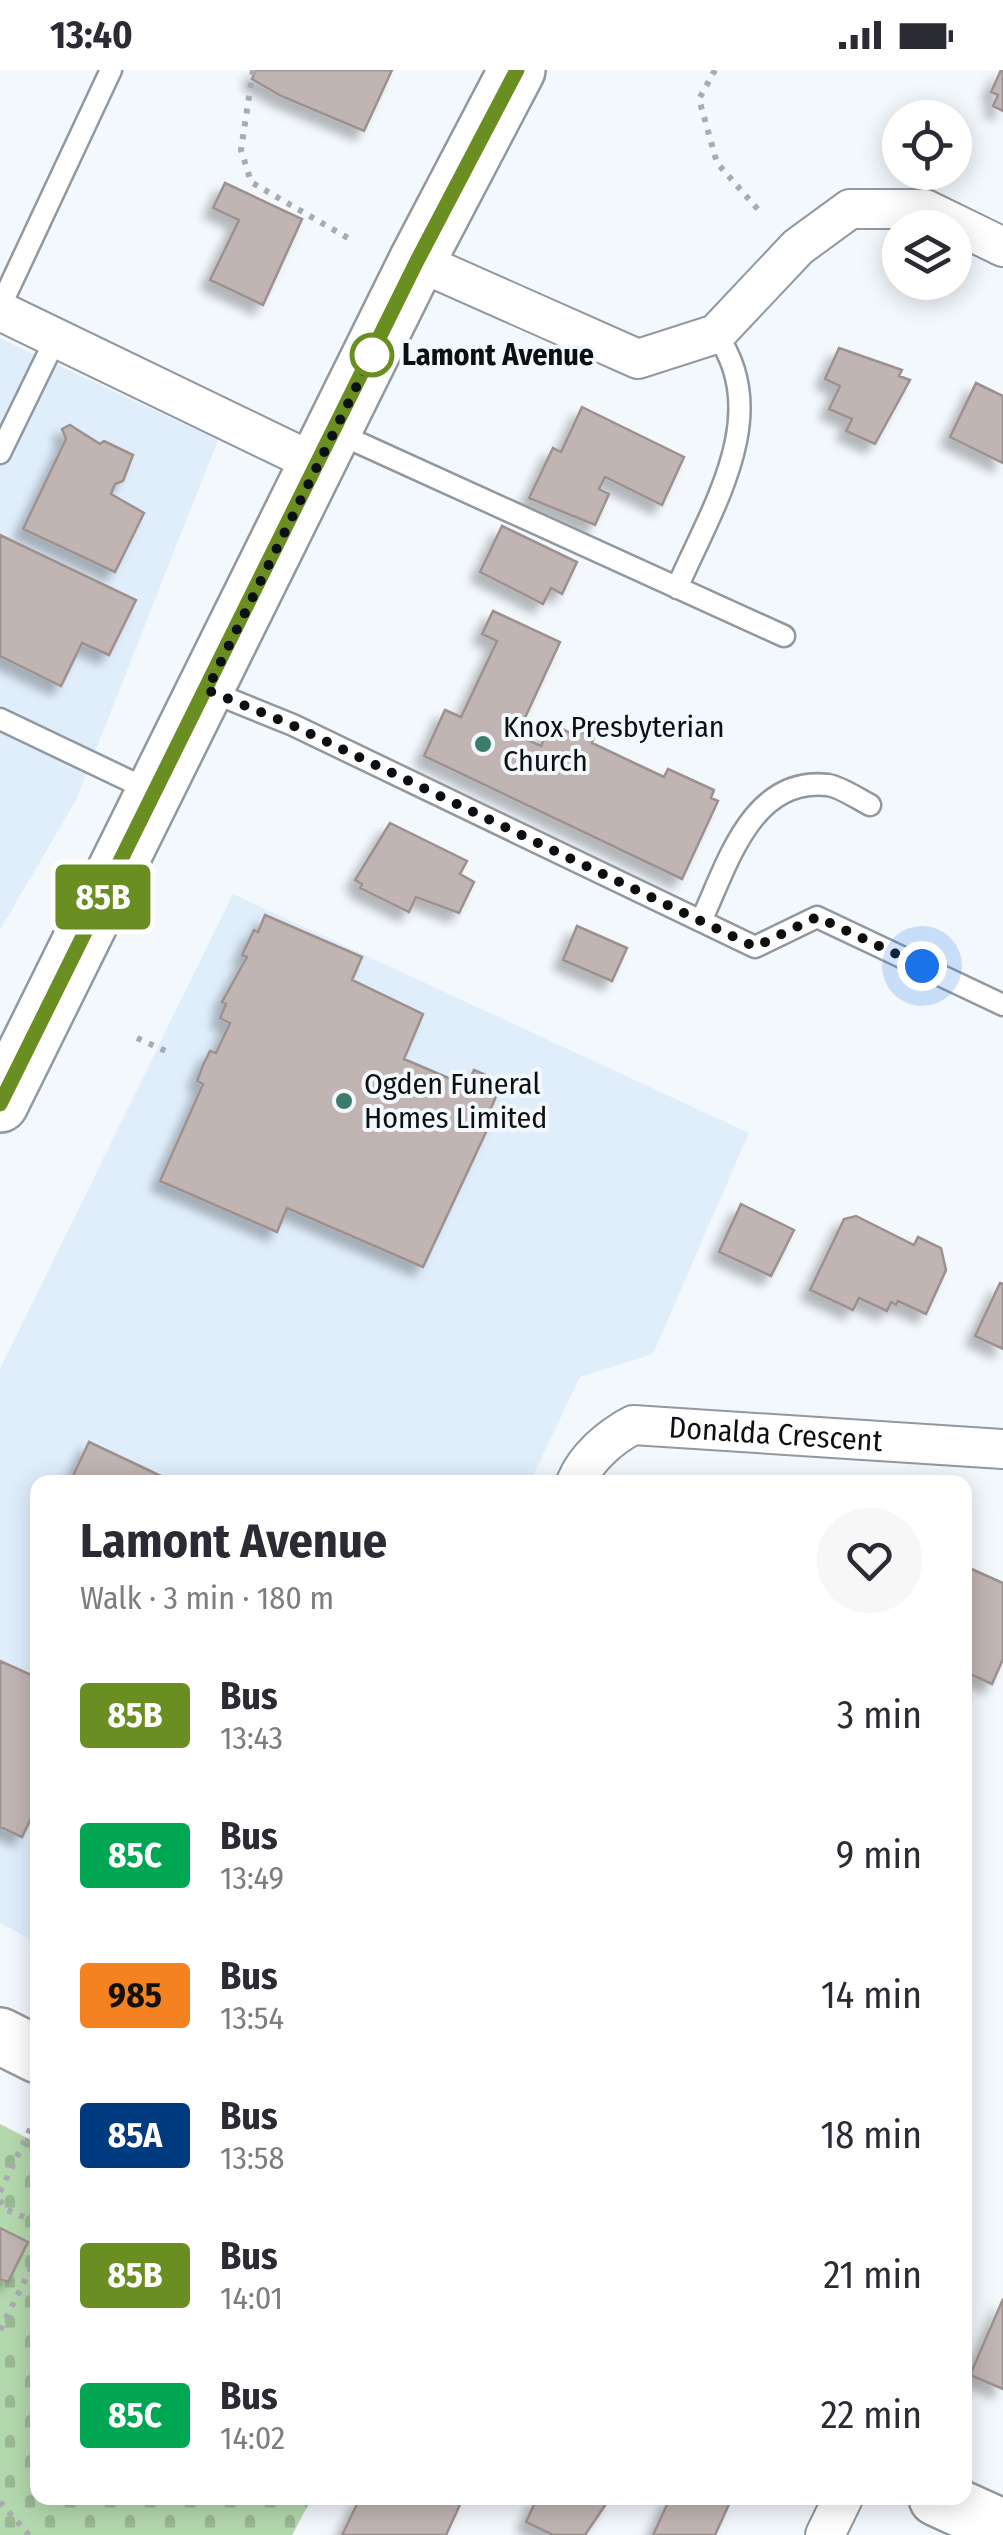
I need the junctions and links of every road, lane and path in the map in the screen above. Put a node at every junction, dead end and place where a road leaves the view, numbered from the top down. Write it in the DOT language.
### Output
graph roads {
  1 [pos="110,70"];
  2 [pos="253,70"];
  3 [pos="715,70"];
  4 [pos="515,72"];
  5 [pos="762,214"];
  6 [pos="348,238"];
  7 [pos="1003,247"];
  8 [pos="417,261"];
  9 [pos="0,309"];
  10 [pos="716,334"];
  11 [pos="56,338"];
  12 [pos="327,448"];
  13 [pos="0,452"];
  14 [pos="677,588"];
  15 [pos="784,636"];
  16 [pos="207,690"];
  17 [pos="0,719"];
  18 [pos="155,793"];
  19 [pos="870,805"];
  20 [pos="701,920"];
  21 [pos="1003,1005"];
  22 [pos="136,1038"];
  23 [pos="170,1053"];
  24 [pos="0,1104"];
  25 [pos="1003,1449"];
  26 [pos="579,1475"];
  27 [pos="0,2036"];
  28 [pos="30,2050"];
  29 [pos="30,2130"];
  30 [pos="0,2192"];
  31 [pos="0,2200"];
  32 [pos="30,2220"];
  33 [pos="30,2270"];
  34 [pos="0,2330"];
  35 [pos="0,2502"];
  36 [pos="839,2505"];
  37 [pos="952,2505"];
  38 [pos="1003,2528"];
  39 [pos="29,2535"];
  40 [pos="824,2535"];
  1 -- 9 [label="lane"];
  2 -- 6 [label="path"];
  3 -- 5 [label="path"];
  4 -- 8 [label="main road"];
  7 -- 10 [label="street"];
  8 -- 10 [label="street"];
  8 -- 12 [label="main road"];
  9 -- 11 [label="street"];
  10 -- 14 [label="lane"];
  11 -- 12 [label="street"];
  11 -- 13 [label="lane"];
  12 -- 14 [label="lane"];
  12 -- 16 [label="main road"];
  14 -- 15 [label="lane"];
  16 -- 18 [label="main road"];
  16 -- 20 [label="lane"];
  17 -- 18 [label="lane"];
  18 -- 24 [label="main road"];
  19 -- 20 [label="lane"];
  20 -- 21 [label="lane"];
  22 -- 23 [label="path"];
  25 -- 26 [label="street, Donalda Crescent"];
  27 -- 28 [label="main road"];
  29 -- 30 [label="path"];
  31 -- 32 [label="path"];
  33 -- 34 [label="path"];
  35 -- 39 [label="path"];
  36 -- 40 [label="street"];
  37 -- 38 [label="main road"];
}
